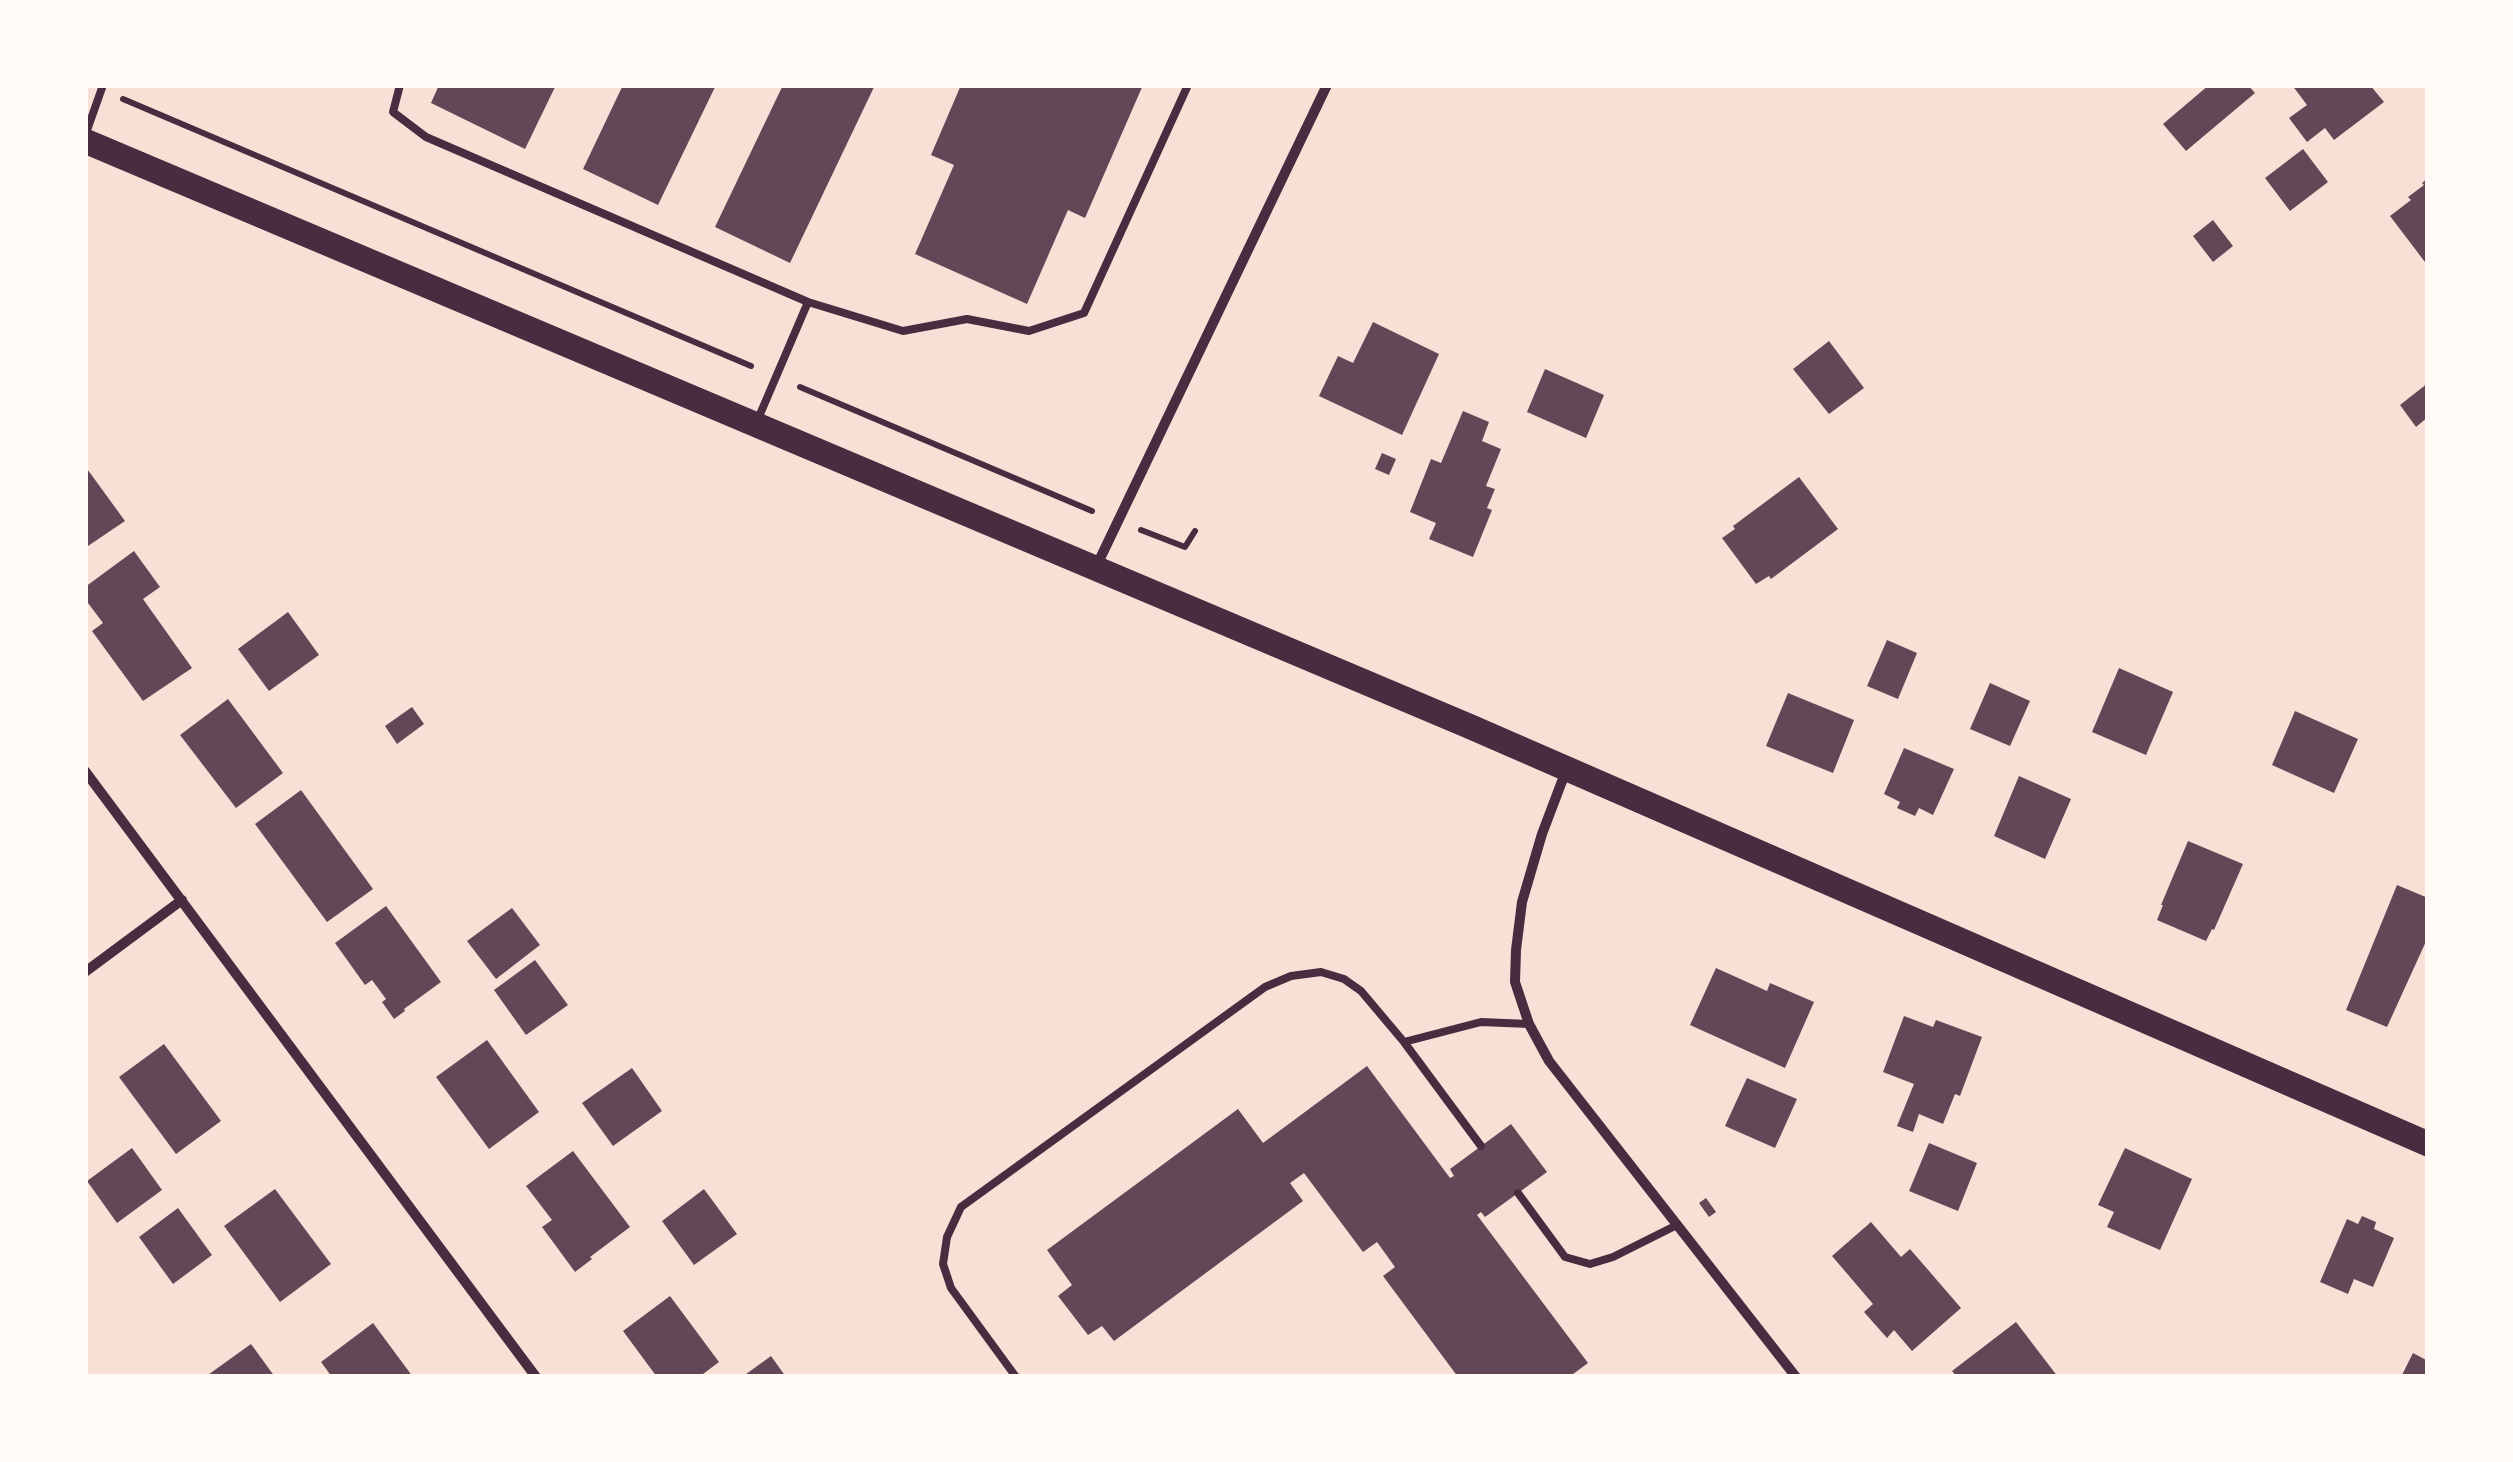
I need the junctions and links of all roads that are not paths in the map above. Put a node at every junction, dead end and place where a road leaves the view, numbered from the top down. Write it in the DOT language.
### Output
graph roads {
  1 [pos="400,85"];
  2 [pos="1188,85"];
  3 [pos="1327,85"];
  4 [pos="102,87"];
  5 [pos="85,139"];
  6 [pos="808,302"];
  7 [pos="756,424"];
  8 [pos="1096,566"];
  9 [pos="1567,768"];
  10 [pos="85,771"];
  11 [pos="182,900"];
  12 [pos="85,972"];
  13 [pos="1529,1024"];
  14 [pos="1404,1042"];
  15 [pos="2428,1144"];
  16 [pos="1481,1146"];
  17 [pos="1518,1193"];
  18 [pos="1677,1224"];
  19 [pos="536,1377"];
  20 [pos="1016,1377"];
  21 [pos="1796,1377"];
  1 -- 6 [label="lane"];
  2 -- 6 [label="lane"];
  3 -- 8 [label="street"];
  4 -- 5 [label="lane"];
  5 -- 7 [label="main road"];
  6 -- 7 [label="lane"];
  7 -- 8 [label="main road"];
  8 -- 9 [label="main road"];
  9 -- 13 [label="street"];
  9 -- 15 [label="main road"];
  10 -- 11 [label="street"];
  11 -- 12 [label="street"];
  11 -- 19 [label="street"];
  13 -- 14 [label="lane"];
  13 -- 18 [label="street"];
  14 -- 16 [label="lane"];
  14 -- 20 [label="lane"];
  17 -- 18 [label="lane"];
  18 -- 21 [label="street"];
}
